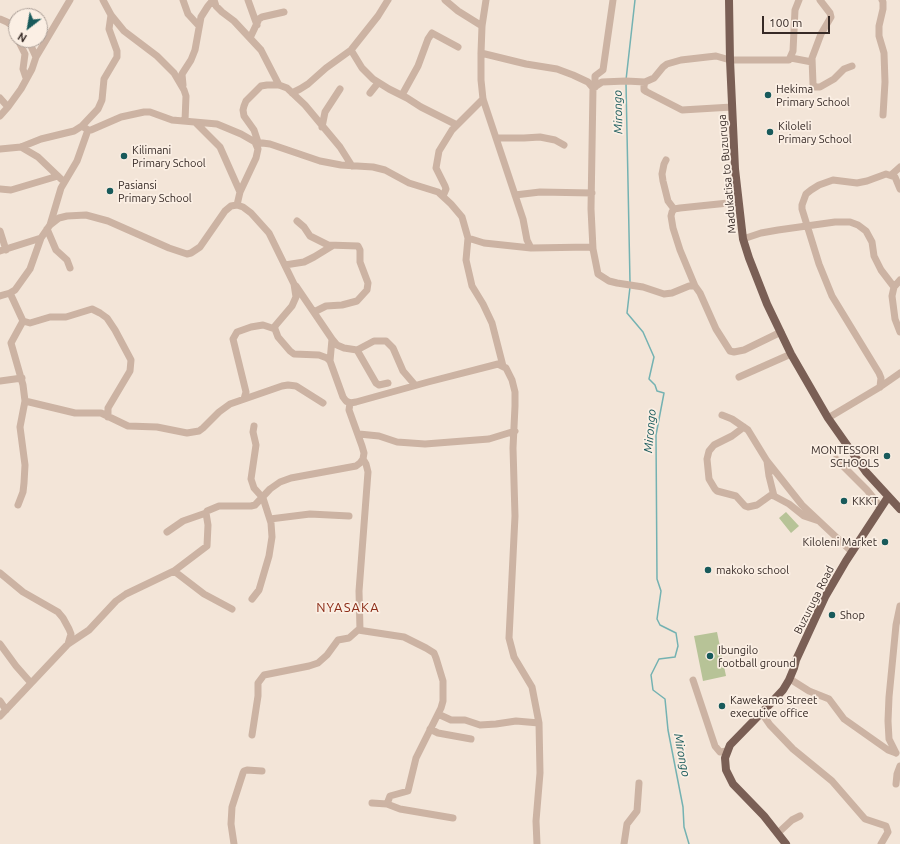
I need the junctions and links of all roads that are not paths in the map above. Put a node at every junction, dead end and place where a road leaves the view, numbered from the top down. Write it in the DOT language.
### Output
graph roads {
  1 [pos="70,0"];
  2 [pos="103,0"];
  3 [pos="183,0"];
  4 [pos="213,0"];
  5 [pos="248,0"];
  6 [pos="388,0"];
  7 [pos="445,0"];
  8 [pos="486,0"];
  9 [pos="613,0"];
  10 [pos="729,0"];
  11 [pos="793,0"];
  12 [pos="799,0"];
  13 [pos="820,0"];
  14 [pos="882,0"];
  15 [pos="795,10"];
  16 [pos="284,12"];
  17 [pos="111,15"];
  18 [pos="256,25"];
  19 [pos="199,26"];
  20 [pos="482,26"];
  21 [pos="250,38"];
  22 [pos="458,46"];
  23 [pos="22,48"];
  24 [pos="32,48"];
  25 [pos="351,50"];
  26 [pos="481,53"];
  27 [pos="36,57"];
  28 [pos="791,58"];
  29 [pos="730,60"];
  30 [pos="812,62"];
  31 [pos="852,66"];
  32 [pos="271,67"];
  33 [pos="26,78"];
  34 [pos="645,82"];
  35 [pos="378,83"];
  36 [pos="267,84"];
  37 [pos="279,85"];
  38 [pos="340,88"];
  39 [pos="594,88"];
  40 [pos="184,90"];
  41 [pos="292,92"];
  42 [pos="370,93"];
  43 [pos="402,95"];
  44 [pos="0,98"];
  45 [pos="483,99"];
  46 [pos="8,107"];
  47 [pos="732,107"];
  48 [pos="883,115"];
  49 [pos="0,116"];
  50 [pos="185,121"];
  51 [pos="196,123"];
  52 [pos="457,125"];
  53 [pos="322,127"];
  54 [pos="85,128"];
  55 [pos="497,138"];
  56 [pos="256,142"];
  57 [pos="564,145"];
  58 [pos="21,147"];
  59 [pos="0,149"];
  60 [pos="666,160"];
  61 [pos="352,166"];
  62 [pos="900,167"];
  63 [pos="892,175"];
  64 [pos="58,176"];
  65 [pos="64,182"];
  66 [pos="0,189"];
  67 [pos="900,189"];
  68 [pos="240,192"];
  69 [pos="592,193"];
  70 [pos="516,195"];
  71 [pos="443,196"];
  72 [pos="738,202"];
  73 [pos="237,205"];
  74 [pos="674,209"];
  75 [pos="297,221"];
  76 [pos="808,226"];
  77 [pos="49,227"];
  78 [pos="0,231"];
  79 [pos="41,238"];
  80 [pos="468,238"];
  81 [pos="743,239"];
  82 [pos="332,246"];
  83 [pos="531,248"];
  84 [pos="593,249"];
  85 [pos="3,250"];
  86 [pos="285,265"];
  87 [pos="70,268"];
  88 [pos="900,280"];
  89 [pos="294,284"];
  90 [pos="695,286"];
  91 [pos="894,287"];
  92 [pos="10,293"];
  93 [pos="0,296"];
  94 [pos="314,312"];
  95 [pos="23,321"];
  96 [pos="275,329"];
  97 [pos="781,332"];
  98 [pos="900,332"];
  99 [pos="332,339"];
  100 [pos="357,350"];
  101 [pos="791,354"];
  102 [pos="330,361"];
  103 [pos="503,366"];
  104 [pos="900,373"];
  105 [pos="739,377"];
  106 [pos="22,378"];
  107 [pos="0,381"];
  108 [pos="388,383"];
  109 [pos="415,385"];
  110 [pos="880,386"];
  111 [pos="244,399"];
  112 [pos="25,401"];
  113 [pos="323,403"];
  114 [pos="350,403"];
  115 [pos="722,414"];
  116 [pos="108,417"];
  117 [pos="828,418"];
  118 [pos="254,426"];
  119 [pos="744,428"];
  120 [pos="514,431"];
  121 [pos="359,434"];
  122 [pos="363,459"];
  123 [pos="836,459"];
  124 [pos="767,460"];
  125 [pos="774,496"];
  126 [pos="888,497"];
  127 [pos="263,498"];
  128 [pos="18,505"];
  129 [pos="880,508"];
  130 [pos="900,509"];
  131 [pos="206,513"];
  132 [pos="349,516"];
  133 [pos="270,519"];
  134 [pos="819,521"];
  135 [pos="168,532"];
  136 [pos="852,552"];
  137 [pos="174,571"];
  138 [pos="0,572"];
  139 [pos="252,599"];
  140 [pos="900,606"];
  141 [pos="232,609"];
  142 [pos="360,630"];
  143 [pos="0,644"];
  144 [pos="68,644"];
  145 [pos="790,679"];
  146 [pos="693,680"];
  147 [pos="31,683"];
  148 [pos="0,701"];
  149 [pos="6,710"];
  150 [pos="761,712"];
  151 [pos="438,714"];
  152 [pos="0,716"];
  153 [pos="539,723"];
  154 [pos="430,729"];
  155 [pos="252,735"];
  156 [pos="471,739"];
  157 [pos="727,751"];
  158 [pos="898,754"];
  159 [pos="900,766"];
  160 [pos="262,771"];
  161 [pos="639,783"];
  162 [pos="896,784"];
  163 [pos="372,803"];
  164 [pos="387,804"];
  165 [pos="800,816"];
  166 [pos="453,818"];
  167 [pos="778,833"];
  168 [pos="234,844"];
  169 [pos="537,844"];
  170 [pos="624,844"];
  171 [pos="786,844"];
  172 [pos="882,844"];
  1 -- 27 [label="street"];
  2 -- 17 [label="street"];
  3 -- 19 [label="street"];
  4 -- 19 [label="street"];
  4 -- 21 [label="street"];
  5 -- 18 [label="street"];
  6 -- 25 [label="street"];
  7 -- 20 [label="street"];
  8 -- 20 [label="street"];
  9 -- 39 [label="street"];
  10 -- 29 [label="main road, Madukatisa to Buzuruga"];
  11 -- 15 [label="street"];
  12 -- 15 [label="street"];
  13 -- 30 [label="street"];
  14 -- 48 [label="street"];
  15 -- 28 [label="street"];
  16 -- 18 [label="street"];
  17 -- 40 [label="street"];
  17 -- 54 [label="street"];
  18 -- 21 [label="street"];
  19 -- 40 [label="street"];
  20 -- 26 [label="street"];
  21 -- 32 [label="street"];
  22 -- 43 [label="street"];
  23 -- 33 [label="street"];
  24 -- 27 [label="street"];
  25 -- 35 [label="street"];
  25 -- 41 [label="street"];
  26 -- 39 [label="street"];
  26 -- 45 [label="street"];
  27 -- 33 [label="street"];
  28 -- 29 [label="street"];
  28 -- 30 [label="street"];
  29 -- 34 [label="street"];
  29 -- 47 [label="main road, Madukatisa to Buzuruga"];
  30 -- 31 [label="street"];
  32 -- 36 [label="street"];
  32 -- 37 [label="street"];
  33 -- 46 [label="street"];
  34 -- 39 [label="street"];
  34 -- 47 [label="street"];
  35 -- 42 [label="street"];
  35 -- 43 [label="street"];
  36 -- 37 [label="street"];
  36 -- 56 [label="street"];
  37 -- 41 [label="street"];
  38 -- 53 [label="street"];
  39 -- 69 [label="street"];
  40 -- 50 [label="street"];
  41 -- 53 [label="street"];
  43 -- 52 [label="street"];
  44 -- 46 [label="street"];
  45 -- 52 [label="street"];
  45 -- 55 [label="street"];
  46 -- 49 [label="street"];
  47 -- 72 [label="main road, Madukatisa to Buzuruga"];
  50 -- 51 [label="street"];
  50 -- 54 [label="street"];
  51 -- 56 [label="street"];
  51 -- 68 [label="street"];
  52 -- 71 [label="street"];
  53 -- 61 [label="street"];
  54 -- 58 [label="street"];
  54 -- 65 [label="street"];
  55 -- 57 [label="street"];
  55 -- 70 [label="street"];
  56 -- 61 [label="street"];
  56 -- 68 [label="street"];
  58 -- 59 [label="street"];
  58 -- 64 [label="street"];
  60 -- 74 [label="street"];
  61 -- 71 [label="street"];
  62 -- 63 [label="street"];
  63 -- 67 [label="street"];
  63 -- 76 [label="street"];
  64 -- 65 [label="street"];
  64 -- 66 [label="street"];
  65 -- 77 [label="street"];
  68 -- 73 [label="street"];
  69 -- 70 [label="street"];
  69 -- 84 [label="street"];
  70 -- 83 [label="street"];
  71 -- 80 [label="street"];
  72 -- 74 [label="street"];
  72 -- 81 [label="main road, Madukatisa to Buzuruga"];
  73 -- 77 [label="street"];
  73 -- 86 [label="street"];
  74 -- 90 [label="street"];
  75 -- 82 [label="street"];
  76 -- 81 [label="street"];
  76 -- 91 [label="street"];
  76 -- 110 [label="street"];
  77 -- 79 [label="street"];
  77 -- 87 [label="street"];
  78 -- 85 [label="street"];
  79 -- 85 [label="street"];
  79 -- 92 [label="street"];
  80 -- 83 [label="street"];
  80 -- 103 [label="street"];
  81 -- 97 [label="main road, Madukatisa to Buzuruga"];
  82 -- 86 [label="street"];
  82 -- 94 [label="street"];
  83 -- 84 [label="street"];
  84 -- 90 [label="street"];
  86 -- 89 [label="street"];
  88 -- 91 [label="street"];
  89 -- 94 [label="street"];
  89 -- 96 [label="street"];
  90 -- 97 [label="street"];
  91 -- 98 [label="street"];
  92 -- 93 [label="street"];
  92 -- 95 [label="street"];
  94 -- 99 [label="street"];
  95 -- 106 [label="street"];
  95 -- 116 [label="street"];
  96 -- 102 [label="street"];
  96 -- 111 [label="street"];
  97 -- 101 [label="main road, Madukatisa to Buzuruga"];
  99 -- 100 [label="street"];
  99 -- 102 [label="street"];
  100 -- 108 [label="street"];
  100 -- 109 [label="street"];
  101 -- 105 [label="street"];
  101 -- 117 [label="main road, Madukatisa to Buzuruga"];
  102 -- 114 [label="street"];
  103 -- 109 [label="street"];
  103 -- 120 [label="street"];
  104 -- 110 [label="street"];
  106 -- 107 [label="street"];
  106 -- 112 [label="street"];
  109 -- 114 [label="street"];
  110 -- 117 [label="street"];
  111 -- 113 [label="street"];
  111 -- 116 [label="street"];
  112 -- 116 [label="street"];
  112 -- 128 [label="street"];
  114 -- 121 [label="street"];
  115 -- 119 [label="street"];
  117 -- 126 [label="main road, Madukatisa to Buzuruga"];
  118 -- 127 [label="street"];
  119 -- 124 [label="street"];
  119 -- 125 [label="street"];
  120 -- 121 [label="street"];
  120 -- 153 [label="street"];
  121 -- 122 [label="street"];
  122 -- 127 [label="street"];
  122 -- 142 [label="street"];
  123 -- 129 [label="street"];
  124 -- 125 [label="street"];
  124 -- 134 [label="street"];
  125 -- 134 [label="street"];
  126 -- 129 [label="main road, Buzuruga Road"];
  126 -- 130 [label="main road, Madukatisa to Buzuruga"];
  127 -- 131 [label="street"];
  127 -- 133 [label="street"];
  129 -- 136 [label="main road, Buzuruga Road"];
  131 -- 135 [label="street"];
  131 -- 137 [label="street"];
  132 -- 133 [label="street"];
  133 -- 139 [label="street"];
  134 -- 136 [label="street"];
  136 -- 145 [label="main road, Buzuruga Road"];
  137 -- 141 [label="street"];
  137 -- 144 [label="street"];
  138 -- 144 [label="street"];
  140 -- 158 [label="street"];
  142 -- 151 [label="street"];
  142 -- 155 [label="street"];
  143 -- 147 [label="street"];
  144 -- 147 [label="street"];
  145 -- 150 [label="main road, Buzuruga Road"];
  145 -- 158 [label="street"];
  146 -- 157 [label="street"];
  147 -- 149 [label="street"];
  148 -- 149 [label="street"];
  149 -- 152 [label="street"];
  150 -- 157 [label="main road, Buzuruga Road"];
  150 -- 172 [label="street"];
  151 -- 153 [label="street"];
  151 -- 154 [label="street"];
  153 -- 169 [label="street"];
  154 -- 156 [label="street"];
  154 -- 164 [label="street"];
  157 -- 167 [label="main road"];
  159 -- 162 [label="street"];
  160 -- 168 [label="street"];
  161 -- 170 [label="street"];
  163 -- 164 [label="street"];
  164 -- 166 [label="street"];
  165 -- 167 [label="street"];
  167 -- 171 [label="main road"];
}
